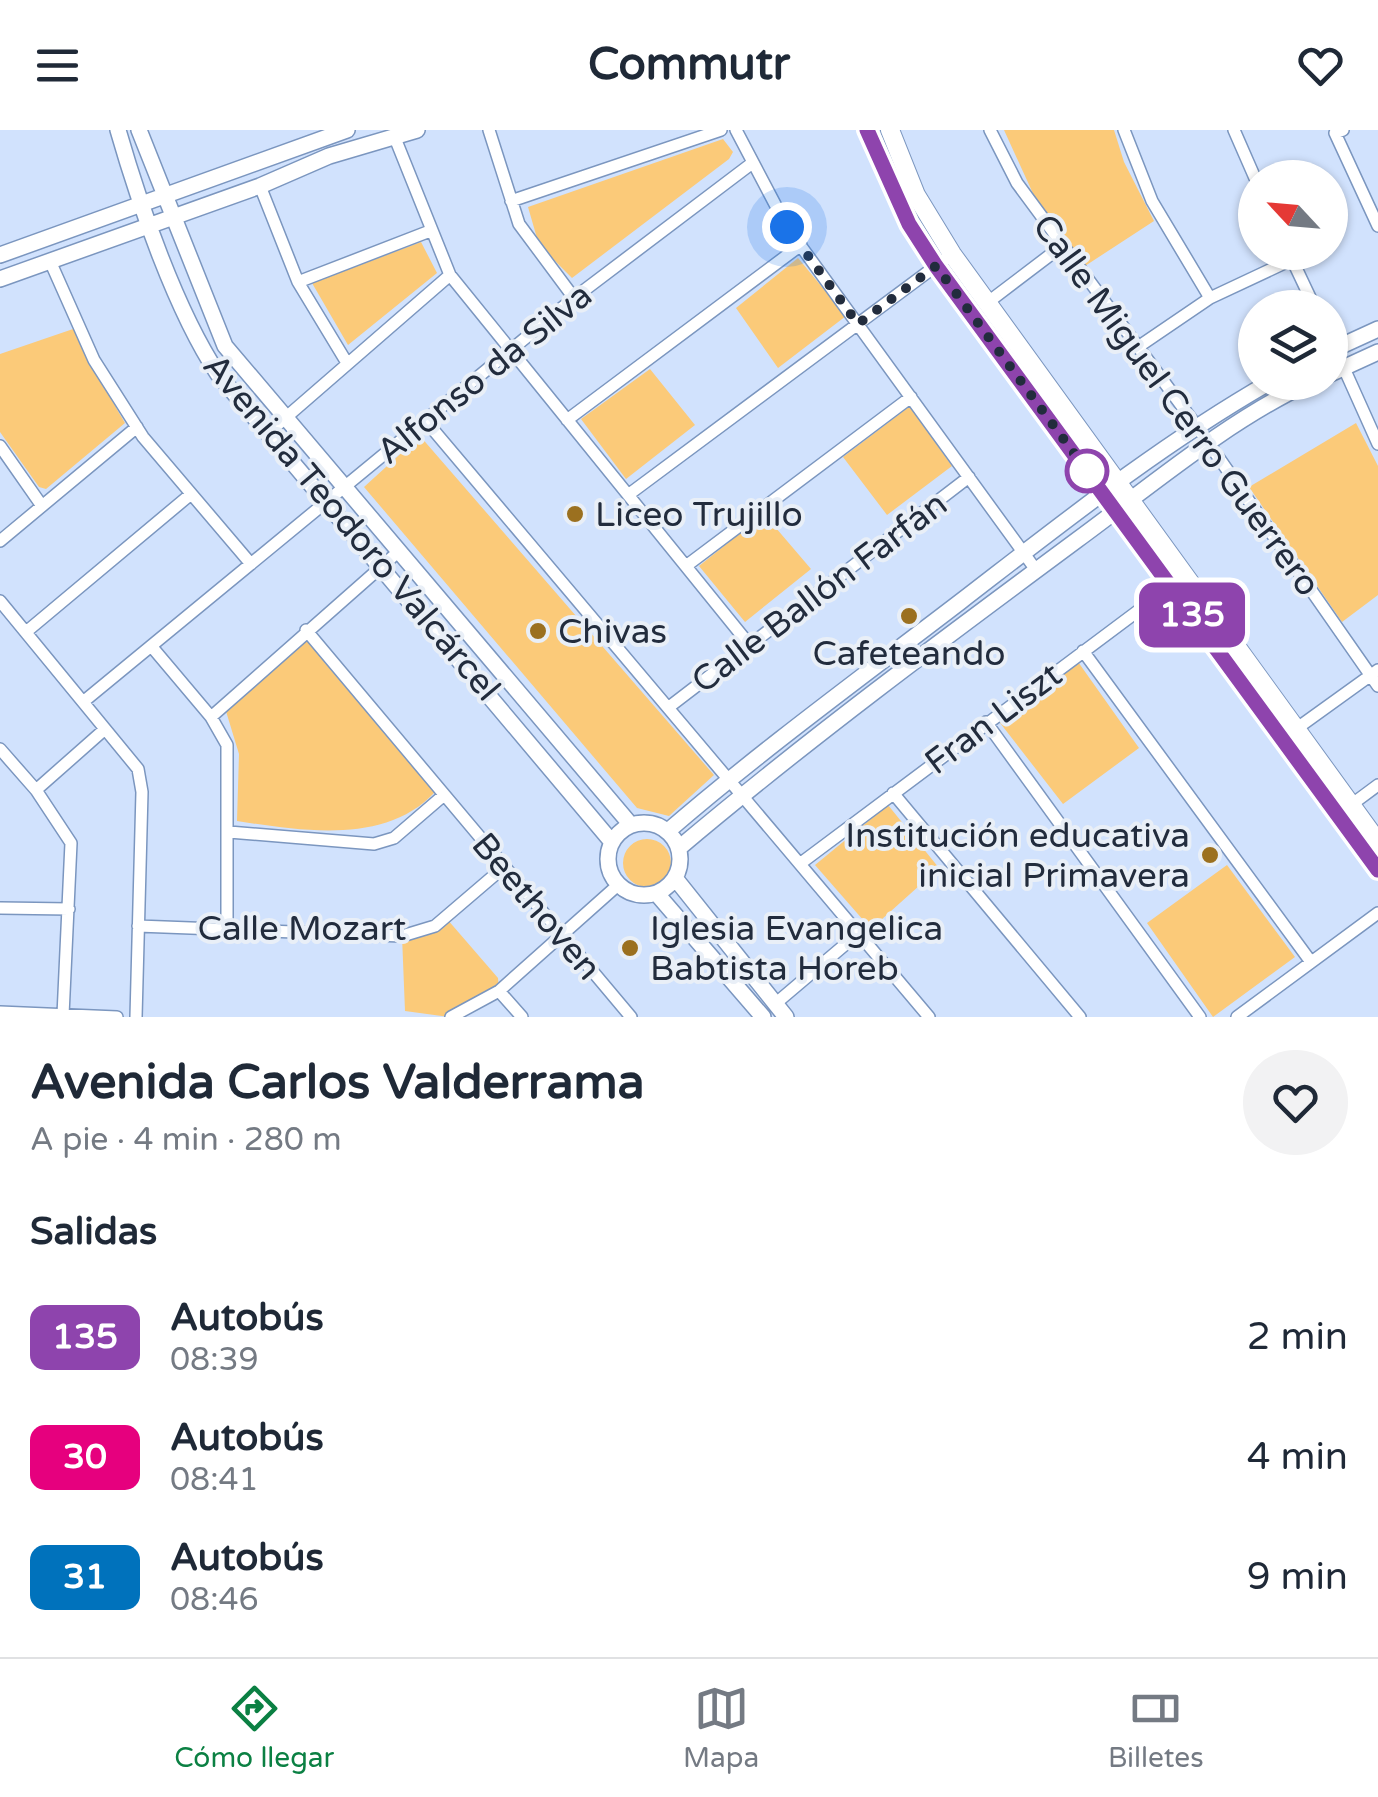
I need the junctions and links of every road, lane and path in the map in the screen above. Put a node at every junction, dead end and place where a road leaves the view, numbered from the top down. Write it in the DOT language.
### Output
graph roads {
  1 [pos="118,130"];
  2 [pos="139,130"];
  3 [pos="347,130"];
  4 [pos="418,130"];
  5 [pos="489,130"];
  6 [pos="721,130"];
  7 [pos="736,130"];
  8 [pos="867,130"];
  9 [pos="890,130"];
  10 [pos="990,130"];
  11 [pos="1124,130"];
  12 [pos="1234,130"];
  13 [pos="1339,131"];
  14 [pos="396,138"];
  15 [pos="1247,160"];
  16 [pos="752,164"];
  17 [pos="260,186"];
  18 [pos="164,196"];
  19 [pos="511,201"];
  20 [pos="142,204"];
  21 [pos="172,217"];
  22 [pos="151,225"];
  23 [pos="1378,226"];
  24 [pos="430,231"];
  25 [pos="801,245"];
  26 [pos="1062,246"];
  27 [pos="952,254"];
  28 [pos="0,255"];
  29 [pos="50,261"];
  30 [pos="936,266"];
  31 [pos="1263,270"];
  32 [pos="450,275"];
  33 [pos="0,278"];
  34 [pos="298,282"];
  35 [pos="574,298"];
  36 [pos="1210,298"];
  37 [pos="987,303"];
  38 [pos="858,324"];
  39 [pos="1378,329"];
  40 [pos="1348,339"];
  41 [pos="1138,346"];
  42 [pos="511,350"];
  43 [pos="1378,352"];
  44 [pos="348,363"];
  45 [pos="1348,366"];
  46 [pos="1348,388"];
  47 [pos="911,397"];
  48 [pos="1242,400"];
  49 [pos="1281,400"];
  50 [pos="285,419"];
  51 [pos="425,420"];
  52 [pos="568,420"];
  53 [pos="137,428"];
  54 [pos="1198,428"];
  55 [pos="268,433"];
  56 [pos="1209,444"];
  57 [pos="1378,444"];
  58 [pos="0,446"];
  59 [pos="969,477"];
  60 [pos="344,488"];
  61 [pos="1111,488"];
  62 [pos="192,494"];
  63 [pos="628,495"];
  64 [pos="326,502"];
  65 [pos="42,506"];
  66 [pos="1124,506"];
  67 [pos="0,542"];
  68 [pos="398,552"];
  69 [pos="1024,554"];
  70 [pos="251,564"];
  71 [pos="381,566"];
  72 [pos="686,566"];
  73 [pos="1036,570"];
  74 [pos="1178,581"];
  75 [pos="0,600"];
  76 [pos="306,630"];
  77 [pos="26,632"];
  78 [pos="748,644"];
  79 [pos="152,647"];
  80 [pos="1083,651"];
  81 [pos="1376,677"];
  82 [pos="84,702"];
  83 [pos="669,708"];
  84 [pos="211,717"];
  85 [pos="986,722"];
  86 [pos="544,723"];
  87 [pos="105,729"];
  88 [pos="1296,730"];
  89 [pos="528,738"];
  90 [pos="0,749"];
  91 [pos="730,778"];
  92 [pos="1378,785"];
  93 [pos="36,790"];
  94 [pos="893,793"];
  95 [pos="444,794"];
  96 [pos="743,794"];
  97 [pos="1351,805"];
  98 [pos="631,825"];
  99 [pos="668,831"];
  100 [pos="229,832"];
  101 [pos="612,842"];
  102 [pos="1378,842"];
  103 [pos="679,848"];
  104 [pos="801,863"];
  105 [pos="504,867"];
  106 [pos="1378,870"];
  107 [pos="675,878"];
  108 [pos="618,885"];
  109 [pos="657,894"];
  110 [pos="0,908"];
  111 [pos="69,909"];
  112 [pos="1378,913"];
  113 [pos="138,926"];
  114 [pos="227,929"];
  115 [pos="860,932"];
  116 [pos="562,935"];
  117 [pos="1311,962"];
  118 [pos="499,991"];
  119 [pos="780,1011"];
  120 [pos="0,1012"];
  121 [pos="63,1015"];
  122 [pos="117,1017"];
  123 [pos="136,1017"];
  124 [pos="451,1017"];
  125 [pos="522,1017"];
  126 [pos="631,1017"];
  127 [pos="763,1017"];
  128 [pos="928,1017"];
  129 [pos="1080,1017"];
  130 [pos="1200,1017"];
  131 [pos="1236,1017"];
  1 -- 20 [label="street, Avenida Teodoro Valcárcel"];
  2 -- 18 [label="street, Avenida Teodoro Valcárcel"];
  3 -- 18 [label="street"];
  4 -- 14 [label="street"];
  5 -- 19 [label="street"];
  6 -- 19 [label="street"];
  7 -- 16 [label="street"];
  8 -- 30 [label="main road"];
  9 -- 27 [label="main road"];
  10 -- 26 [label="street, Calle Miguel Cerro Guerrero"];
  11 -- 36 [label="street"];
  12 -- 15 [label="street"];
  13 -- 23 [label="street"];
  14 -- 17 [label="street"];
  14 -- 24 [label="street"];
  16 -- 25 [label="street"];
  16 -- 35 [label="street, Alfonso da Silva"];
  17 -- 21 [label="street"];
  17 -- 34 [label="street"];
  18 -- 20 [label="street"];
  18 -- 21 [label="street, Avenida Teodoro Valcárcel"];
  19 -- 35 [label="street"];
  20 -- 22 [label="street, Avenida Teodoro Valcárcel"];
  20 -- 28 [label="street"];
  21 -- 22 [label="street"];
  21 -- 50 [label="street, Avenida Teodoro Valcárcel"];
  22 -- 29 [label="street"];
  22 -- 55 [label="street, Avenida Teodoro Valcárcel"];
  24 -- 32 [label="street"];
  24 -- 34 [label="street"];
  25 -- 38 [label="street"];
  25 -- 52 [label="street"];
  26 -- 37 [label="street"];
  26 -- 41 [label="street, Calle Miguel Cerro Guerrero"];
  27 -- 30 [label="street"];
  27 -- 37 [label="main road"];
  29 -- 33 [label="street"];
  29 -- 53 [label="street"];
  30 -- 38 [label="street"];
  30 -- 61 [label="main road"];
  31 -- 36 [label="street"];
  32 -- 42 [label="street"];
  32 -- 44 [label="street"];
  34 -- 44 [label="street"];
  35 -- 42 [label="street, Alfonso da Silva"];
  36 -- 41 [label="street"];
  37 -- 61 [label="main road"];
  38 -- 47 [label="street"];
  38 -- 63 [label="street"];
  39 -- 40 [label="street"];
  41 -- 54 [label="street, Calle Miguel Cerro Guerrero"];
  42 -- 51 [label="street, Alfonso da Silva"];
  42 -- 52 [label="street"];
  43 -- 45 [label="street"];
  44 -- 50 [label="street"];
  46 -- 57 [label="street"];
  47 -- 59 [label="street"];
  47 -- 72 [label="street"];
  48 -- 54 [label="street"];
  49 -- 56 [label="street"];
  50 -- 55 [label="street"];
  50 -- 60 [label="street, Avenida Teodoro Valcárcel"];
  51 -- 60 [label="street, Alfonso da Silva"];
  51 -- 83 [label="street"];
  52 -- 63 [label="street"];
  53 -- 62 [label="street"];
  53 -- 65 [label="street"];
  54 -- 56 [label="street, Calle Miguel Cerro Guerrero"];
  54 -- 61 [label="street"];
  55 -- 64 [label="street, Avenida Teodoro Valcárcel"];
  56 -- 66 [label="street"];
  56 -- 81 [label="street, Calle Miguel Cerro Guerrero"];
  58 -- 65 [label="street"];
  59 -- 69 [label="street"];
  59 -- 78 [label="street, Calle Ballón Farfán"];
  60 -- 64 [label="street, Alfonso da Silva"];
  60 -- 68 [label="street, Avenida Teodoro Valcárcel"];
  61 -- 66 [label="main road"];
  61 -- 69 [label="street"];
  62 -- 70 [label="street"];
  62 -- 77 [label="street"];
  63 -- 72 [label="street"];
  64 -- 70 [label="street, Alfonso da Silva"];
  64 -- 71 [label="street, Avenida Teodoro Valcárcel"];
  65 -- 67 [label="street"];
  66 -- 73 [label="street"];
  66 -- 74 [label="main road"];
  68 -- 71 [label="street"];
  68 -- 86 [label="street, Avenida Teodoro Valcárcel"];
  69 -- 73 [label="street"];
  69 -- 91 [label="street"];
  70 -- 79 [label="street, Alfonso da Silva"];
  71 -- 76 [label="street"];
  71 -- 89 [label="street, Avenida Teodoro Valcárcel"];
  72 -- 78 [label="street"];
  73 -- 96 [label="street"];
  74 -- 80 [label="street, Fran Liszt"];
  74 -- 88 [label="main road"];
  74 -- 106 [label="main road"];
  75 -- 77 [label="street"];
  76 -- 84 [label="street"];
  76 -- 95 [label="street, Beethoven"];
  77 -- 82 [label="street"];
  78 -- 83 [label="street, Calle Ballón Farfán"];
  79 -- 82 [label="street, Alfonso da Silva"];
  79 -- 84 [label="street"];
  80 -- 85 [label="street, Fran Liszt"];
  80 -- 117 [label="street"];
  81 -- 88 [label="street"];
  82 -- 87 [label="street"];
  83 -- 91 [label="street"];
  84 -- 100 [label="street"];
  85 -- 94 [label="street, Fran Liszt"];
  85 -- 130 [label="street"];
  86 -- 89 [label="street"];
  86 -- 98 [label="street, Avenida Teodoro Valcárcel"];
  87 -- 93 [label="street"];
  87 -- 113 [label="street"];
  88 -- 97 [label="main road"];
  89 -- 101 [label="street, Avenida Teodoro Valcárcel"];
  90 -- 93 [label="street"];
  91 -- 96 [label="street"];
  91 -- 99 [label="street"];
  92 -- 97 [label="street"];
  93 -- 111 [label="street"];
  94 -- 104 [label="street, Fran Liszt"];
  94 -- 129 [label="street"];
  95 -- 100 [label="street"];
  95 -- 105 [label="street, Beethoven"];
  96 -- 103 [label="street"];
  96 -- 104 [label="street"];
  97 -- 102 [label="main road"];
  98 -- 99 [label="street"];
  98 -- 101 [label="street"];
  99 -- 103 [label="street"];
  100 -- 114 [label="street"];
  101 -- 108 [label="street"];
  103 -- 107 [label="street"];
  104 -- 115 [label="street"];
  105 -- 114 [label="street, Calle Mozart"];
  105 -- 116 [label="street, Beethoven"];
  107 -- 109 [label="street"];
  107 -- 119 [label="street"];
  108 -- 109 [label="street"];
  108 -- 116 [label="street"];
  109 -- 127 [label="street"];
  110 -- 111 [label="street"];
  111 -- 121 [label="street"];
  112 -- 117 [label="street"];
  113 -- 114 [label="street, Calle Mozart"];
  113 -- 123 [label="street"];
  115 -- 119 [label="street"];
  115 -- 128 [label="street"];
  116 -- 118 [label="street"];
  116 -- 126 [label="street, Beethoven"];
  117 -- 131 [label="street"];
  118 -- 124 [label="street"];
  118 -- 125 [label="street"];
  120 -- 121 [label="street"];
  121 -- 122 [label="street"];
}
